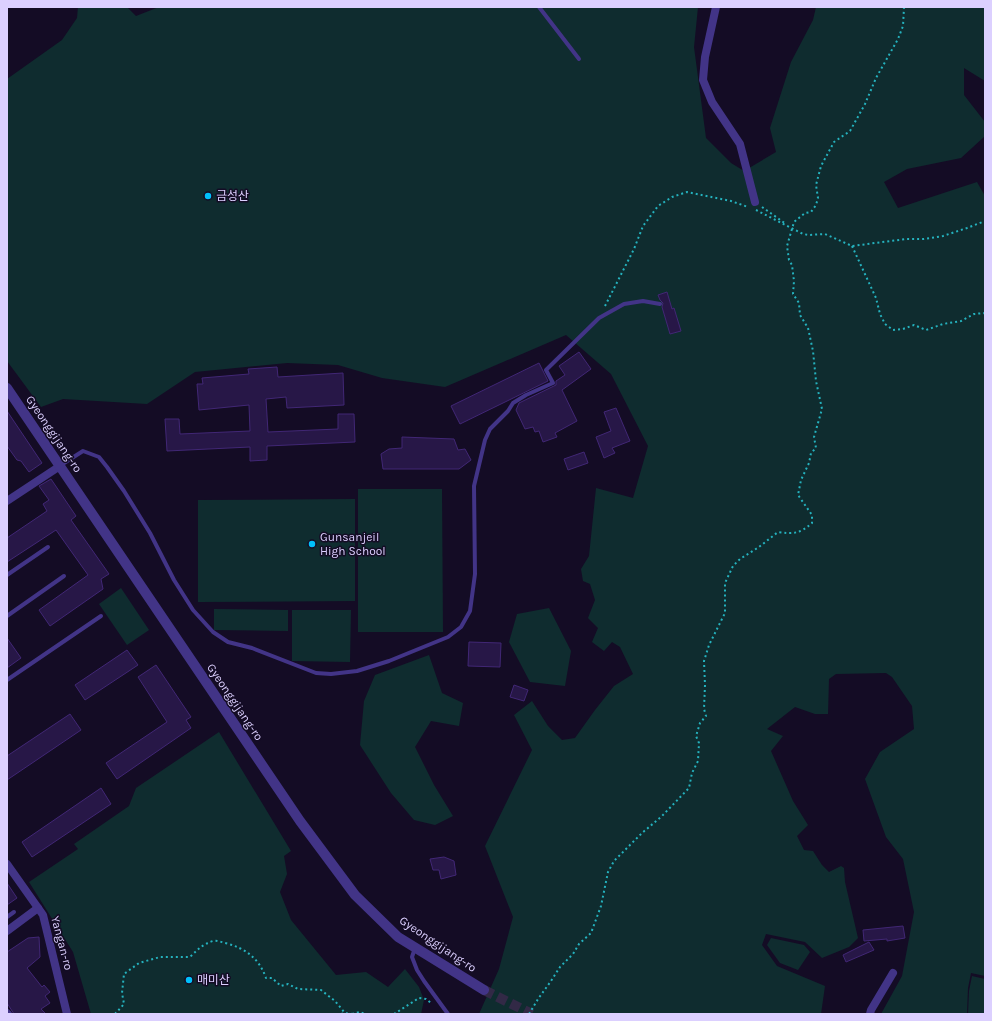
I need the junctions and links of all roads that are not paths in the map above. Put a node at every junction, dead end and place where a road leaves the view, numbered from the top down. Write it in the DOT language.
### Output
graph roads {
  1 [pos="539,7"];
  2 [pos="716,7"];
  3 [pos="579,59"];
  4 [pos="755,202"];
  5 [pos="660,304"];
  6 [pos="7,388"];
  7 [pos="60,466"];
  8 [pos="7,501"];
  9 [pos="48,547"];
  10 [pos="7,575"];
  11 [pos="64,576"];
  12 [pos="7,616"];
  13 [pos="101,616"];
  14 [pos="7,680"];
  15 [pos="7,864"];
  16 [pos="38,908"];
  17 [pos="14,912"];
  18 [pos="7,917"];
  19 [pos="7,932"];
  20 [pos="416,948"];
  21 [pos="893,973"];
  22 [pos="484,990"];
  23 [pos="67,1014"];
  24 [pos="448,1014"];
  25 [pos="870,1014"];
  1 -- 3 [label="lane"];
  2 -- 4 [label="street"];
  5 -- 7 [label="lane"];
  6 -- 7 [label="street, Gyeonggijang-ro"];
  7 -- 8 [label="street"];
  7 -- 20 [label="street, Gyeonggijang-ro"];
  9 -- 10 [label="lane"];
  11 -- 12 [label="lane"];
  13 -- 14 [label="lane"];
  15 -- 16 [label="street, Yangan-ro"];
  16 -- 19 [label="street"];
  16 -- 23 [label="street, Yangan-ro"];
  17 -- 18 [label="lane"];
  20 -- 22 [label="street, Gyeonggijang-ro"];
  20 -- 24 [label="lane"];
  21 -- 25 [label="street"];
}
